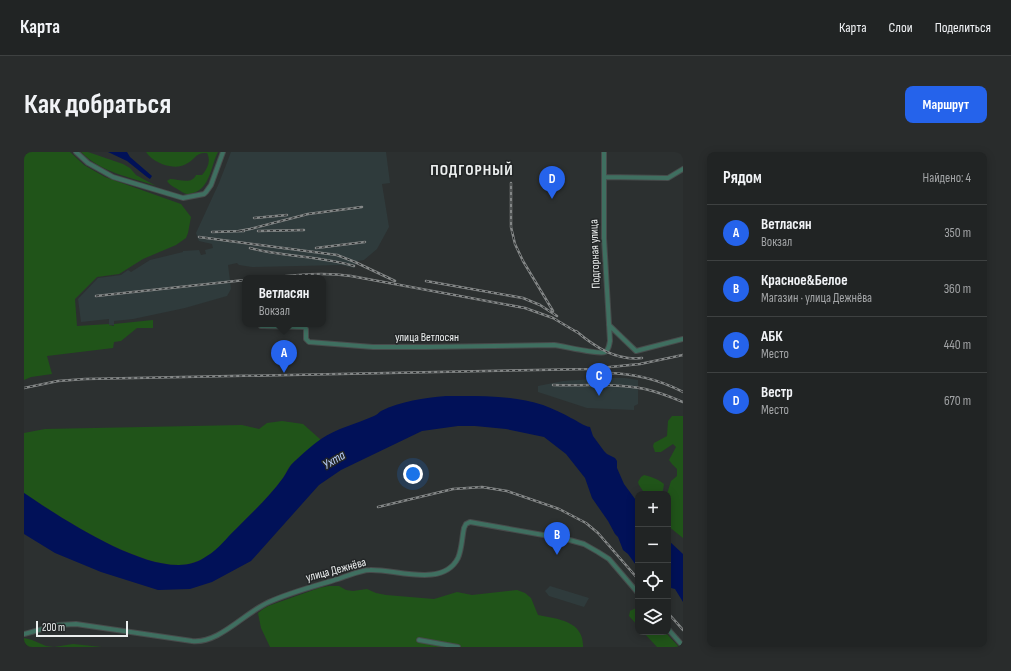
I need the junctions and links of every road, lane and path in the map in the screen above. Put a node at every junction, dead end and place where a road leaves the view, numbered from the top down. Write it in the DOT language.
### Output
graph roads {
  1 [pos="76,152"];
  2 [pos="223,152"];
  3 [pos="604,152"];
  4 [pos="683,169"];
  5 [pos="604,177"];
  6 [pos="609,324"];
  7 [pos="304,327"];
  8 [pos="683,338"];
  9 [pos="604,353"];
  10 [pos="635,589"];
  11 [pos="671,632"];
  12 [pos="24,634"];
  13 [pos="418,640"];
  14 [pos="683,646"];
  15 [pos="458,647"];
  1 -- 2 [label="street"];
  3 -- 5 [label="street, Подгорная улица"];
  4 -- 5 [label="street"];
  5 -- 6 [label="street, Подгорная улица"];
  6 -- 8 [label="street"];
  6 -- 9 [label="street, Подгорная улица"];
  7 -- 9 [label="street, улица Ветлосян"];
  10 -- 12 [label="street, улица Дежнёва"];
  11 -- 14 [label="street"];
  13 -- 15 [label="street"];
}
